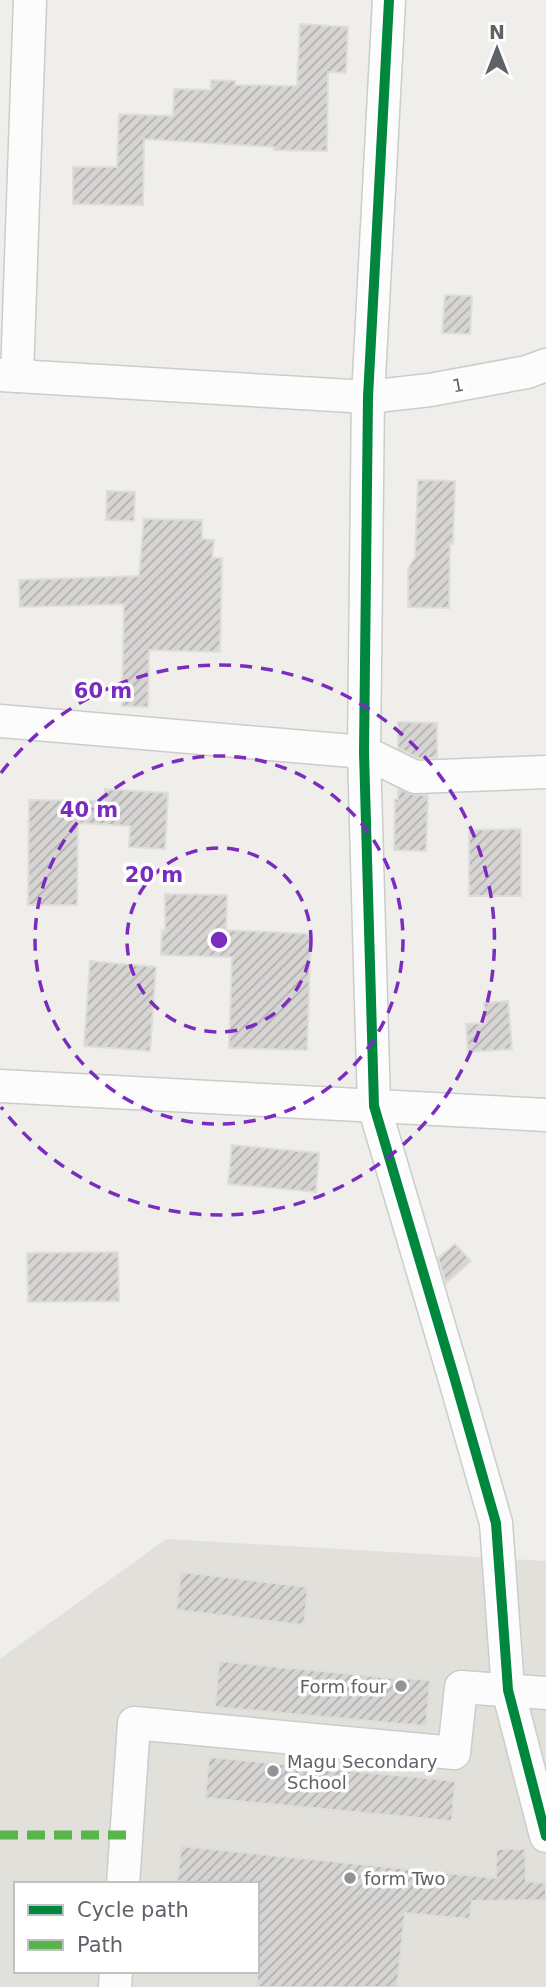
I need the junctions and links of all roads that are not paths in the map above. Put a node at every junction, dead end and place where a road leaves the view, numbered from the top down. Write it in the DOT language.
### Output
graph roads {
  1 [pos="30,0"];
  2 [pos="389,0"];
  3 [pos="546,365"];
  4 [pos="8,376"];
  5 [pos="368,397"];
  6 [pos="0,720"];
  7 [pos="364,752"];
  8 [pos="546,772"];
  9 [pos="0,1086"];
  10 [pos="374,1106"];
  11 [pos="546,1115"];
  12 [pos="508,1690"];
  13 [pos="546,1693"];
  14 [pos="546,1836"];
  15 [pos="122,1882"];
  1 -- 4 [label="street"];
  2 -- 5 [label="street"];
  3 -- 5 [label="street, 1"];
  4 -- 5 [label="street, 1"];
  5 -- 7 [label="street"];
  6 -- 7 [label="street"];
  7 -- 8 [label="street"];
  7 -- 10 [label="street"];
  9 -- 10 [label="street"];
  10 -- 11 [label="street"];
  10 -- 12 [label="street"];
  12 -- 13 [label="street"];
  12 -- 14 [label="street"];
  12 -- 15 [label="street"];
}
